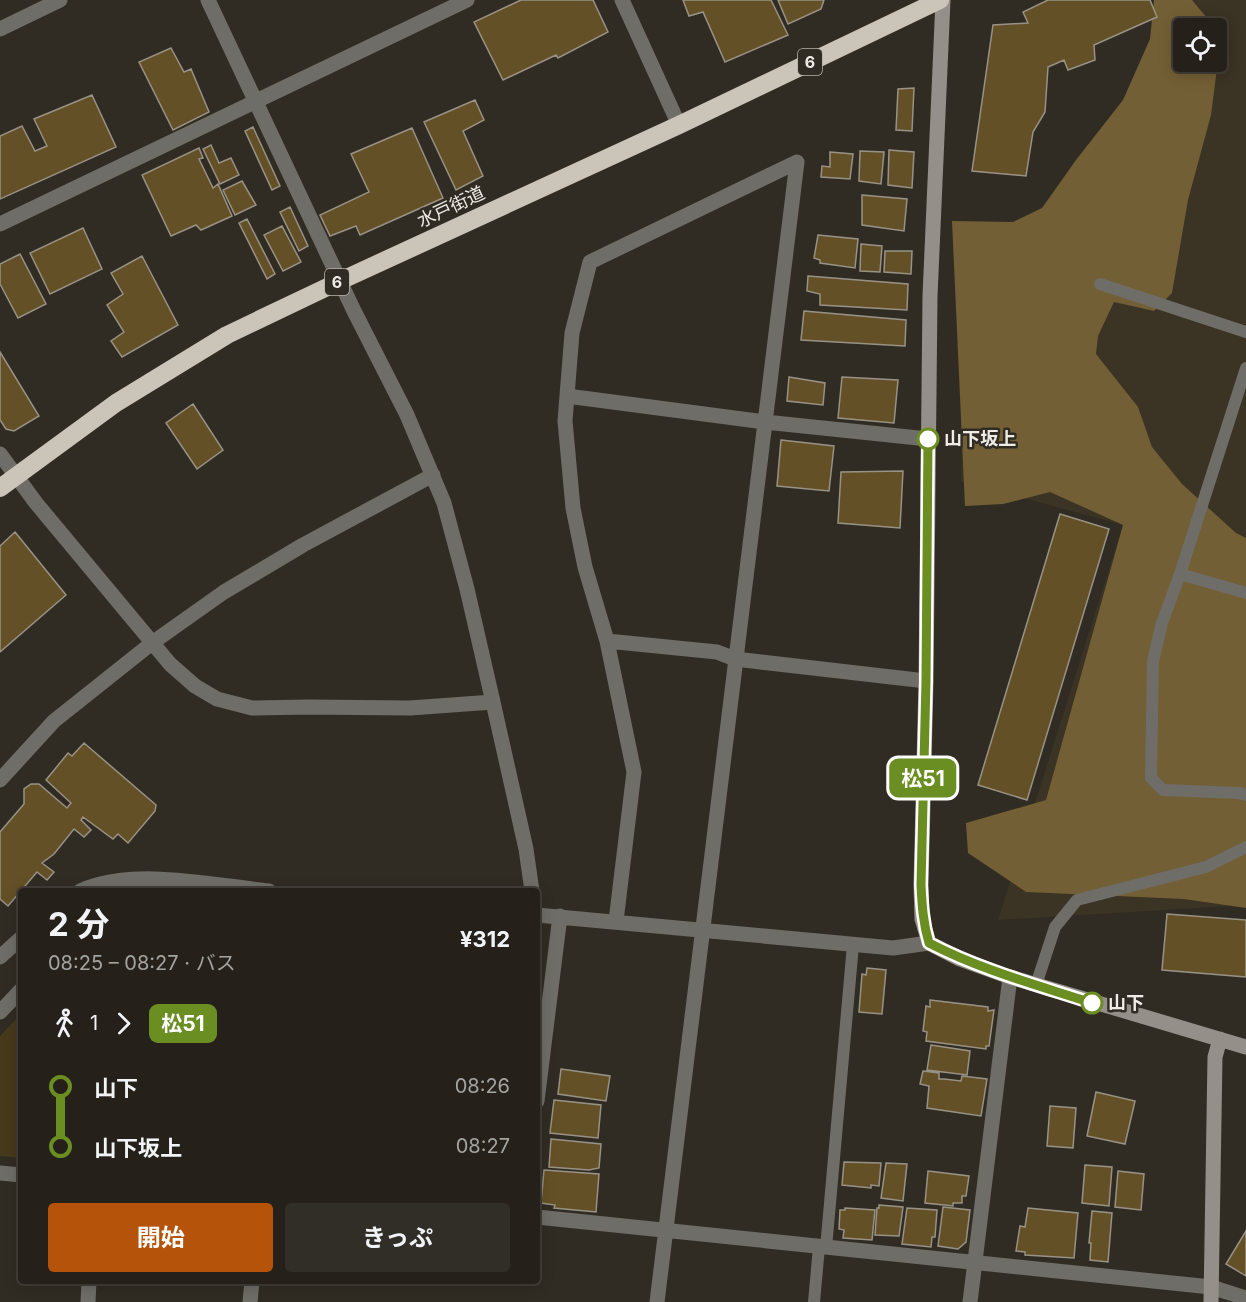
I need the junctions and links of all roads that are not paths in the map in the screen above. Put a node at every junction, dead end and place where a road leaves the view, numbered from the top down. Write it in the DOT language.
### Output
graph roads {
  1 [pos="60,0"];
  2 [pos="208,0"];
  3 [pos="467,0"];
  4 [pos="622,0"];
  5 [pos="942,0"];
  6 [pos="0,29"];
  7 [pos="255,102"];
  8 [pos="679,125"];
  9 [pos="0,224"];
  10 [pos="339,281"];
  11 [pos="1100,284"];
  12 [pos="1246,332"];
  13 [pos="1246,368"];
  14 [pos="567,396"];
  15 [pos="765,422"];
  16 [pos="928,439"];
  17 [pos="0,454"];
  18 [pos="433,475"];
  19 [pos="15,476"];
  20 [pos="0,488"];
  21 [pos="1180,574"];
  22 [pos="1246,593"];
  23 [pos="607,641"];
  24 [pos="152,643"];
  25 [pos="735,659"];
  26 [pos="926,681"];
  27 [pos="493,702"];
  28 [pos="0,780"];
  29 [pos="1246,795"];
  30 [pos="1246,847"];
  31 [pos="121,887"];
  32 [pos="87,888"];
  33 [pos="240,888"];
  34 [pos="532,888"];
  35 [pos="540,915"];
  36 [pos="560,916"];
  37 [pos="616,921"];
  38 [pos="703,930"];
  39 [pos="18,941"];
  40 [pos="929,943"];
  41 [pos="853,945"];
  42 [pos="0,957"];
  43 [pos="1010,977"];
  44 [pos="1036,985"];
  45 [pos="18,993"];
  46 [pos="0,1012"];
  47 [pos="1220,1039"];
  48 [pos="1246,1047"];
  49 [pos="540,1060"];
  50 [pos="0,1173"];
  51 [pos="18,1175"];
  52 [pos="540,1217"];
  53 [pos="667,1230"];
  54 [pos="822,1247"];
  55 [pos="975,1262"];
  56 [pos="89,1284"];
  57 [pos="252,1284"];
  58 [pos="1211,1294"];
  59 [pos="1246,1298"];
  60 [pos="88,1302"];
  61 [pos="250,1302"];
  62 [pos="657,1302"];
  63 [pos="814,1302"];
  64 [pos="970,1302"];
  1 -- 6 [label="street"];
  2 -- 7 [label="street"];
  3 -- 7 [label="street"];
  4 -- 8 [label="street"];
  5 -- 8 [label="highway, 水戸街道 / 6"];
  5 -- 16 [label="street"];
  7 -- 9 [label="street"];
  7 -- 10 [label="street"];
  8 -- 10 [label="highway, 水戸街道 / 6"];
  10 -- 18 [label="street"];
  10 -- 19 [label="highway, 水戸街道 / 6"];
  11 -- 12 [label="lane"];
  13 -- 21 [label="lane"];
  14 -- 15 [label="street"];
  14 -- 15 [label="street"];
  14 -- 23 [label="street"];
  15 -- 16 [label="street"];
  15 -- 25 [label="street"];
  16 -- 26 [label="street"];
  17 -- 19 [label="street"];
  18 -- 24 [label="street"];
  18 -- 27 [label="street"];
  19 -- 20 [label="highway, 水戸街道 / 6"];
  19 -- 24 [label="street"];
  21 -- 22 [label="lane"];
  21 -- 29 [label="lane"];
  23 -- 25 [label="street"];
  23 -- 37 [label="street"];
  24 -- 27 [label="street"];
  24 -- 28 [label="street"];
  25 -- 26 [label="street"];
  25 -- 38 [label="street"];
  26 -- 40 [label="street"];
  27 -- 34 [label="street"];
  30 -- 44 [label="lane"];
  31 -- 32 [label="street"];
  31 -- 33 [label="street"];
  35 -- 36 [label="street"];
  36 -- 37 [label="street"];
  36 -- 49 [label="street"];
  37 -- 38 [label="street"];
  38 -- 41 [label="street"];
  38 -- 53 [label="street"];
  39 -- 42 [label="street"];
  40 -- 41 [label="street"];
  40 -- 43 [label="street"];
  41 -- 54 [label="lane"];
  43 -- 44 [label="street"];
  43 -- 55 [label="street"];
  44 -- 47 [label="street"];
  45 -- 46 [label="street"];
  47 -- 48 [label="street"];
  47 -- 58 [label="street"];
  50 -- 51 [label="street"];
  52 -- 53 [label="street"];
  53 -- 54 [label="street"];
  53 -- 62 [label="street"];
  54 -- 55 [label="street"];
  54 -- 63 [label="lane"];
  55 -- 58 [label="street"];
  55 -- 64 [label="street"];
  56 -- 60 [label="street"];
  57 -- 61 [label="street"];
  58 -- 59 [label="street"];
}
